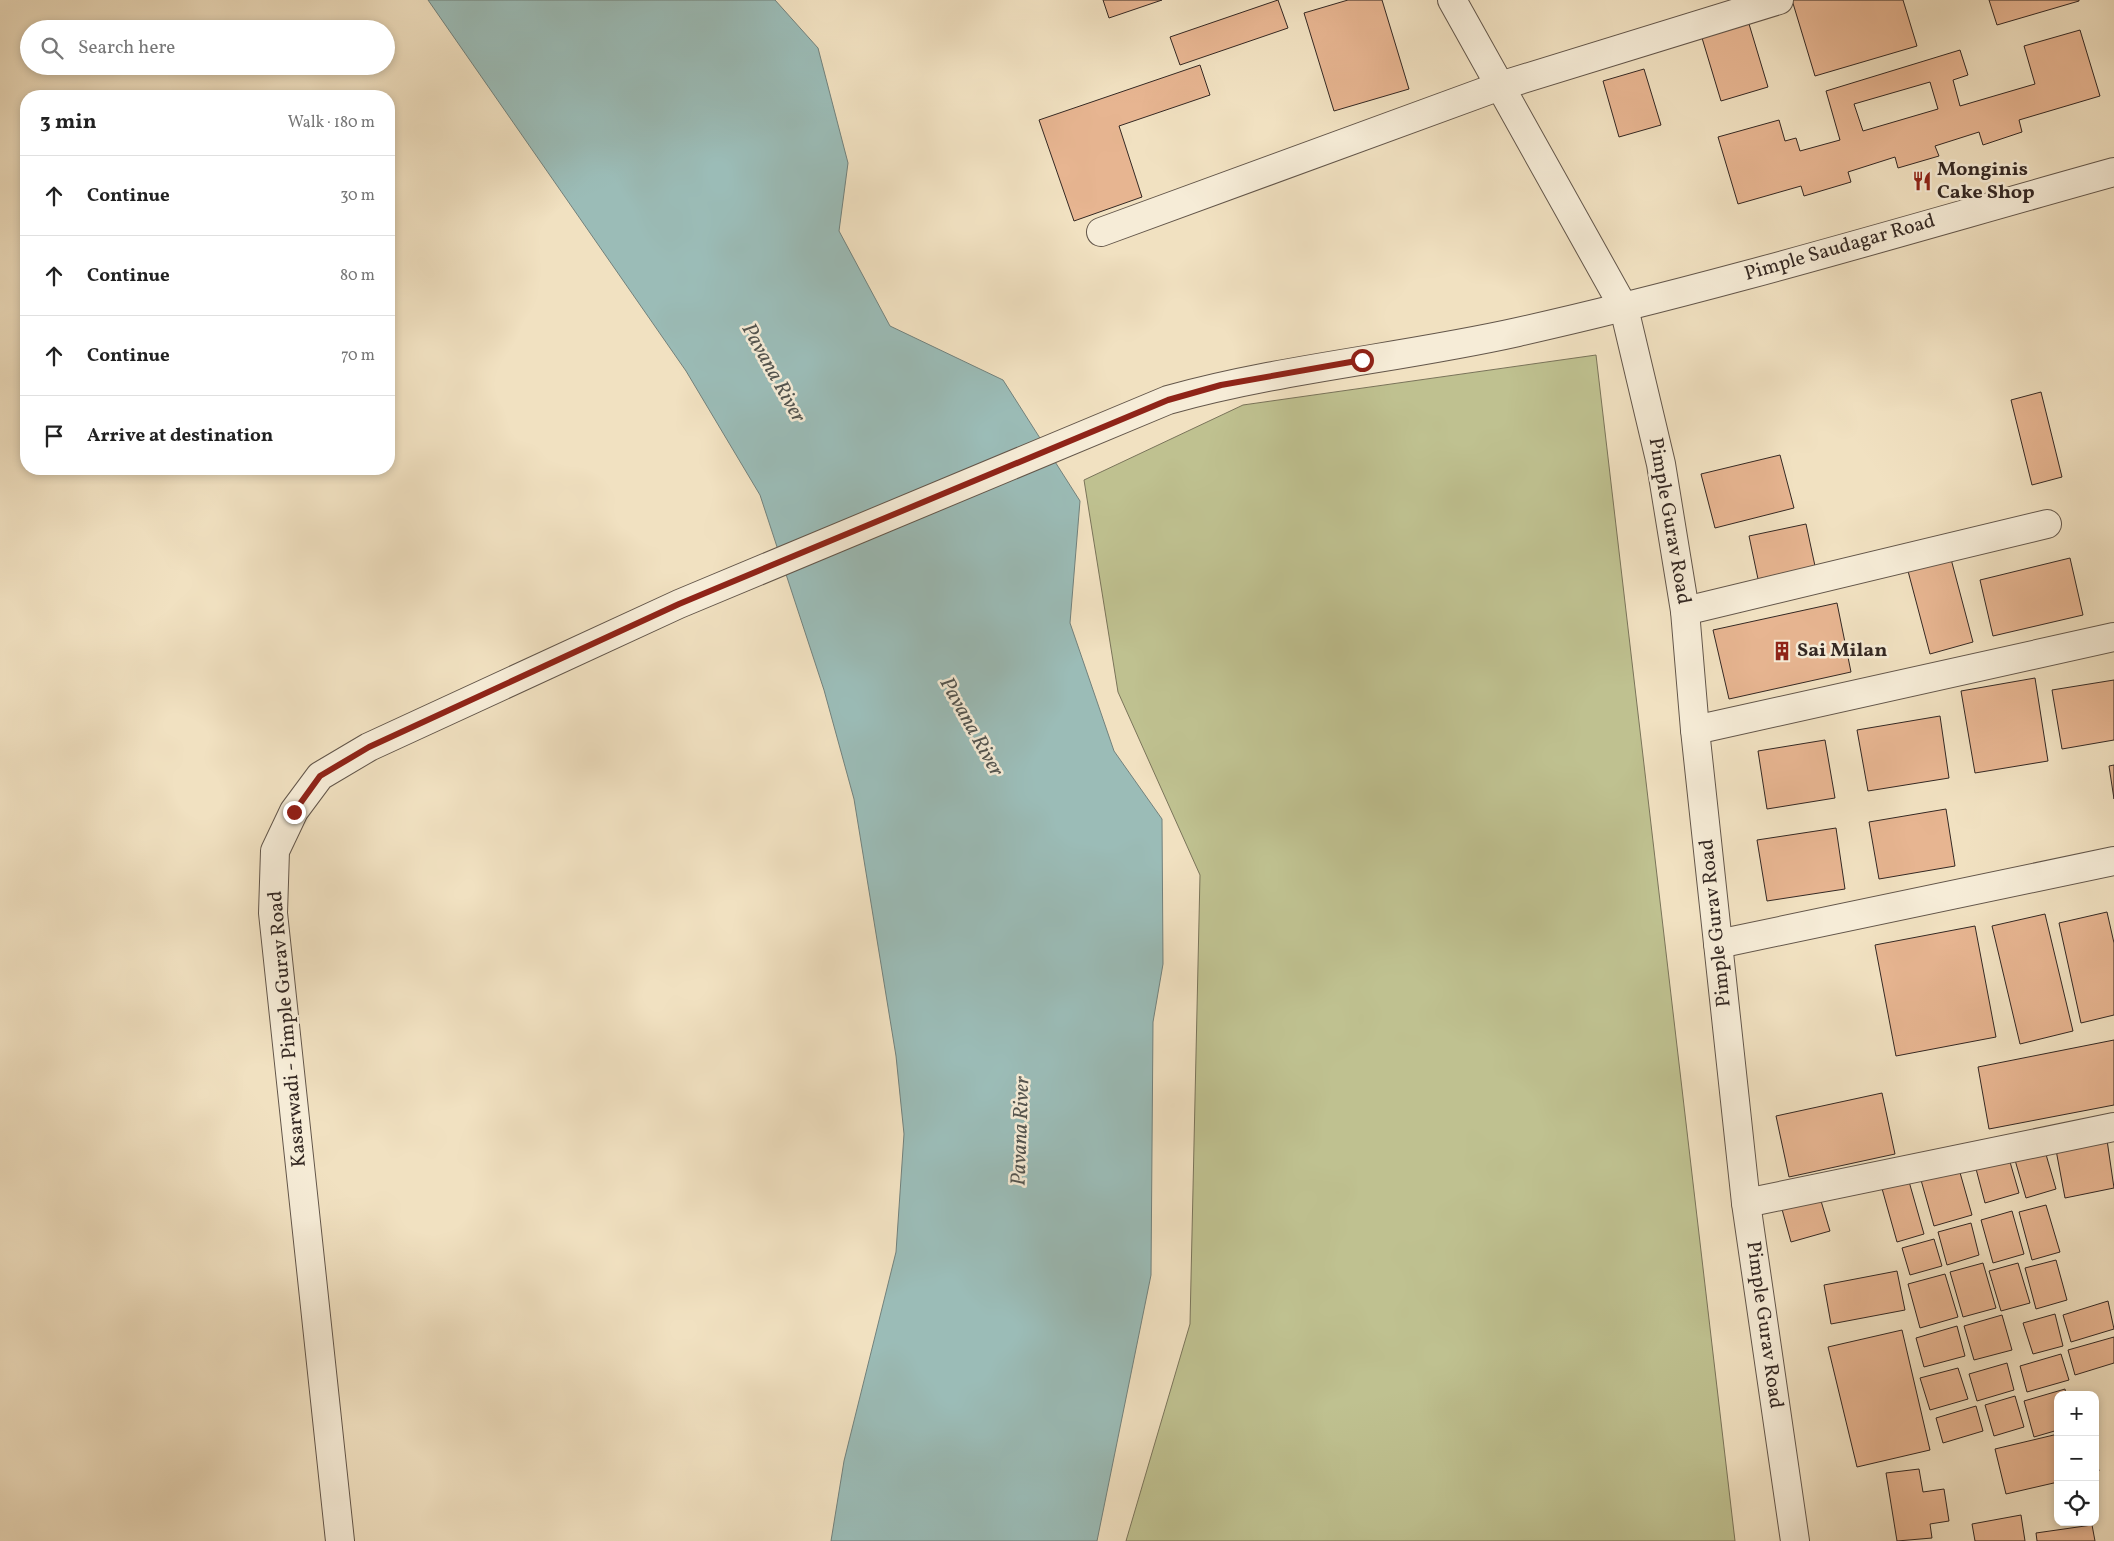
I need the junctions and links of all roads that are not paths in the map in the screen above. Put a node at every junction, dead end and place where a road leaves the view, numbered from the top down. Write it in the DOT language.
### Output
graph roads {
  1 [pos="1452,0"];
  2 [pos="1778,0"];
  3 [pos="1500,86"];
  4 [pos="2114,172"];
  5 [pos="1101,232"];
  6 [pos="1624,308"];
  7 [pos="2047,524"];
  8 [pos="1685,610"];
  9 [pos="2114,637"];
  10 [pos="1696,730"];
  11 [pos="2114,861"];
  12 [pos="1718,944"];
  13 [pos="2114,1127"];
  14 [pos="1746,1203"];
  15 [pos="340,1541"];
  16 [pos="1795,1541"];
  1 -- 3 [label="street, Pimple Gurav Road"];
  2 -- 3 [label="street"];
  3 -- 5 [label="street"];
  3 -- 6 [label="street, Pimple Gurav Road"];
  4 -- 6 [label="street, Pimple Saudagar Road"];
  6 -- 8 [label="street, Pimple Gurav Road"];
  6 -- 15 [label="street, Kasarwadi - Pimple Gurav Road"];
  7 -- 8 [label="street"];
  8 -- 10 [label="street, Pimple Gurav Road"];
  9 -- 10 [label="street"];
  10 -- 12 [label="street, Pimple Gurav Road"];
  11 -- 12 [label="street"];
  12 -- 14 [label="street, Pimple Gurav Road"];
  13 -- 14 [label="street"];
  14 -- 16 [label="street, Pimple Gurav Road"];
}
